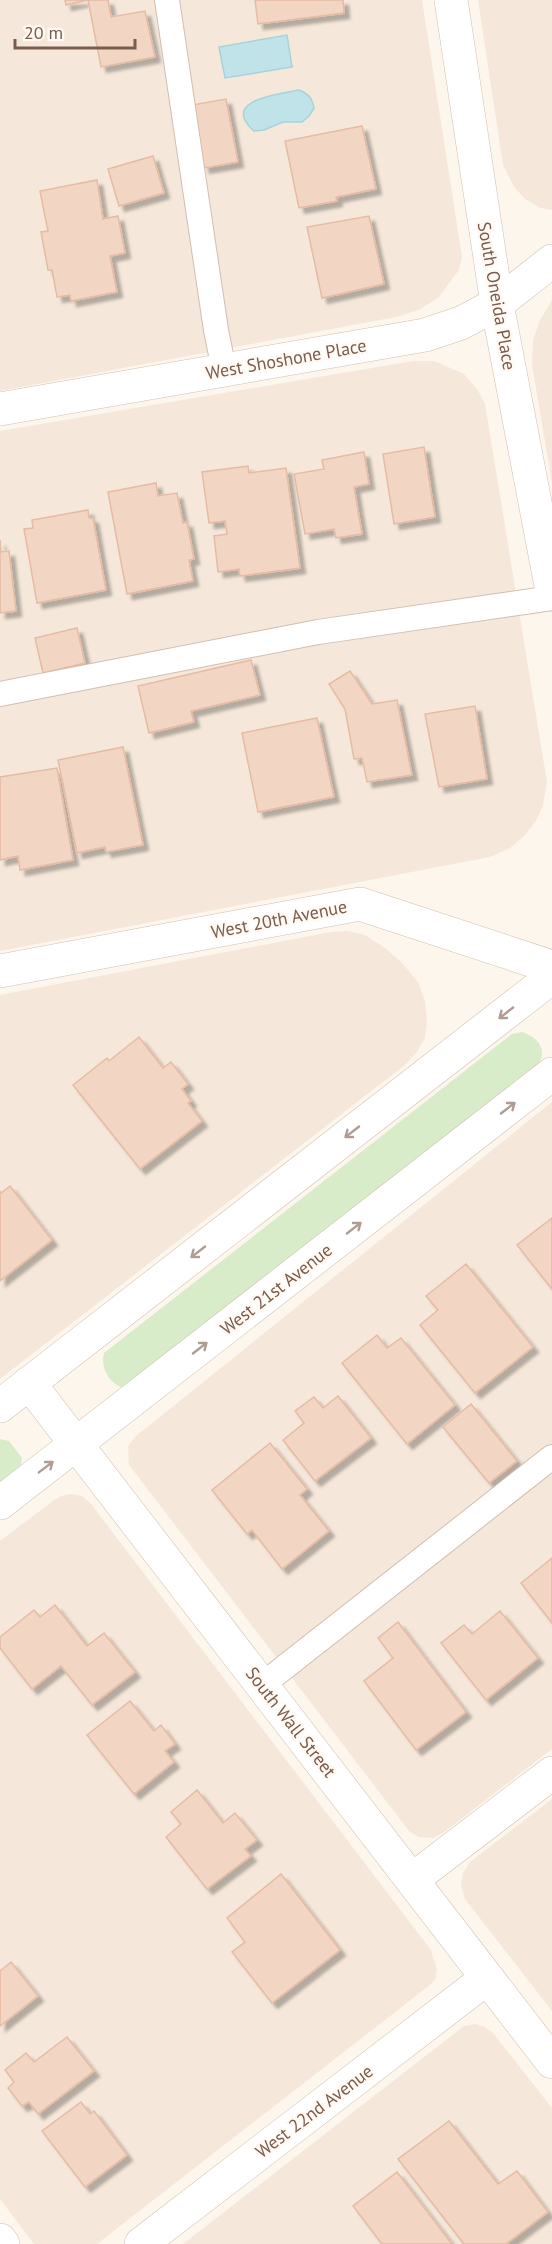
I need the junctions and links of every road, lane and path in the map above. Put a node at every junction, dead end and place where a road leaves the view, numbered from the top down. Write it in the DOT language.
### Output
graph roads {
  1 [pos="167,0"];
  2 [pos="451,0"];
  3 [pos="552,261"];
  4 [pos="497,304"];
  5 [pos="224,370"];
  6 [pos="0,409"];
  7 [pos="552,591"];
  8 [pos="552,598"];
  9 [pos="0,694"];
  10 [pos="552,968"];
  11 [pos="0,971"];
  12 [pos="552,977"];
  13 [pos="552,1074"];
  14 [pos="28,1383"];
  15 [pos="0,1406"];
  16 [pos="77,1444"];
  17 [pos="552,1457"];
  18 [pos="0,1503"];
  19 [pos="262,1685"];
  20 [pos="552,1773"];
  21 [pos="413,1879"];
  22 [pos="487,1978"];
  23 [pos="552,2062"];
  24 [pos="0,2240"];
  25 [pos="3,2244"];
  26 [pos="141,2244"];
  1 -- 5 [label="lane"];
  2 -- 4 [label="street, South Oneida Place"];
  3 -- 4 [label="street, West Shoshone Place"];
  4 -- 5 [label="street, West Shoshone Place"];
  4 -- 7 [label="street, South Oneida Place"];
  5 -- 6 [label="street, West Shoshone Place"];
  8 -- 9 [label="lane"];
  10 -- 11 [label="street, West 20th Avenue"];
  12 -- 14 [label="street, one-way"];
  16 -- 13 [label="street, West 21st Avenue, one-way"];
  14 -- 15 [label="street"];
  14 -- 16 [label="street, South Wall Street"];
  18 -- 16 [label="street, West 21st Avenue, one-way"];
  16 -- 19 [label="street, South Wall Street"];
  17 -- 19 [label="lane"];
  19 -- 21 [label="street, South Wall Street"];
  20 -- 21 [label="street"];
  21 -- 22 [label="street, South Wall Street"];
  22 -- 23 [label="street, South Wall Street"];
  22 -- 26 [label="street, West 22nd Avenue"];
  24 -- 25 [label="street"];
}
